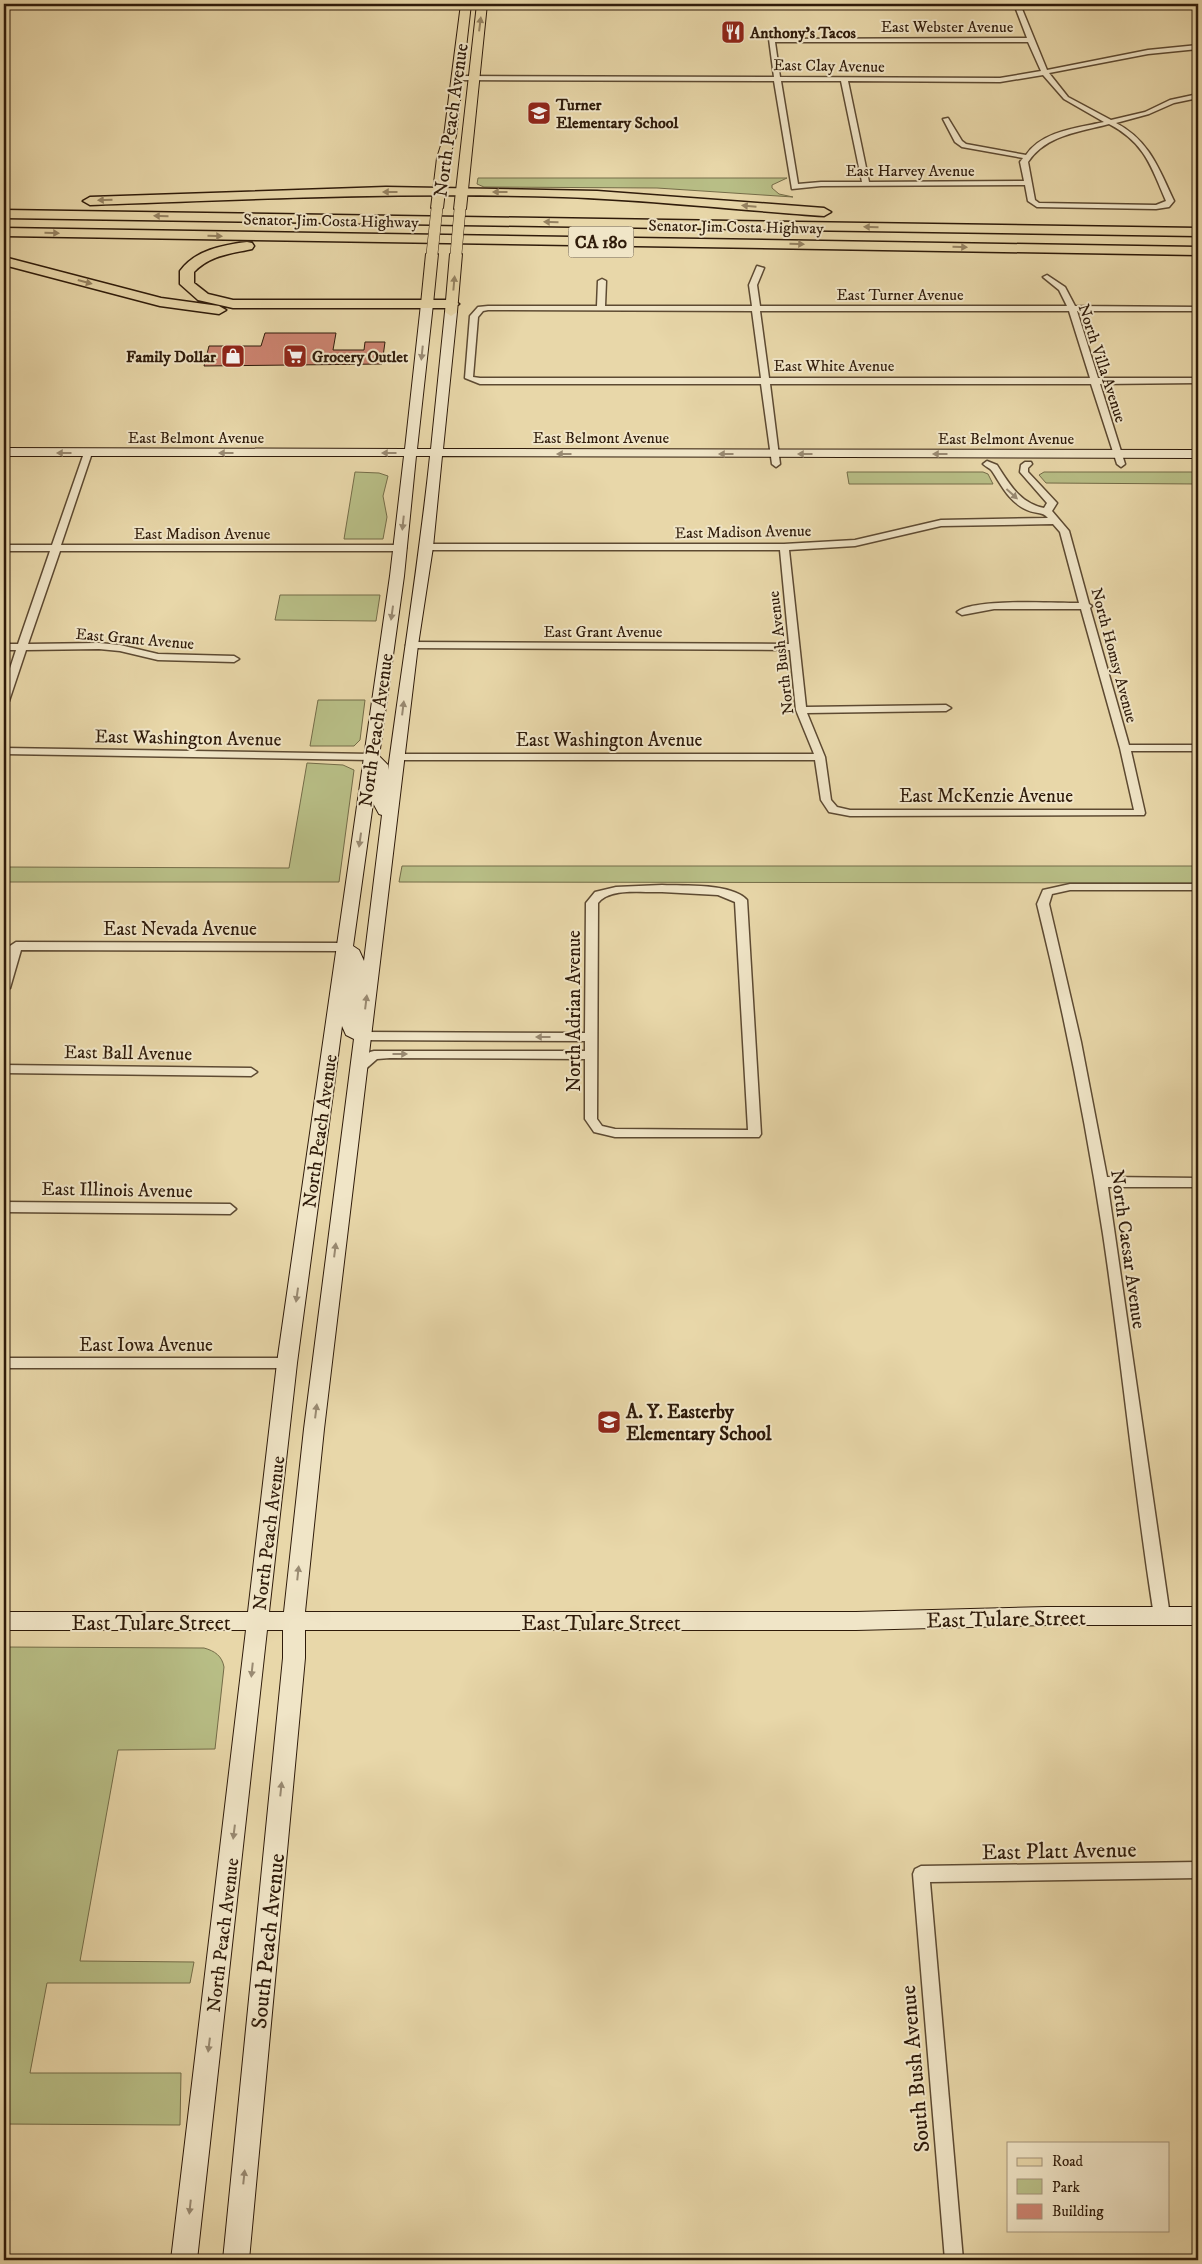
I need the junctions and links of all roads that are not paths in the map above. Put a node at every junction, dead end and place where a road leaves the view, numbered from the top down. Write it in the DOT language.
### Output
graph roads {
  1 [pos="466,4"];
  2 [pos="482,4"];
  3 [pos="1017,4"];
  4 [pos="1032,40"];
  5 [pos="1198,47"];
  6 [pos="1046,74"];
  7 [pos="456,78"];
  8 [pos="472,78"];
  9 [pos="778,78"];
  10 [pos="844,80"];
  11 [pos="1198,96"];
  12 [pos="453,106"];
  13 [pos="946,120"];
  14 [pos="1108,122"];
  15 [pos="468,125"];
  16 [pos="450,126"];
  17 [pos="466,146"];
  18 [pos="1027,157"];
  19 [pos="1026,183"];
  20 [pos="866,184"];
  21 [pos="439,192"];
  22 [pos="462,192"];
  23 [pos="4,204"];
  24 [pos="4,214"];
  25 [pos="4,232"];
  26 [pos="1182,232"];
  27 [pos="1198,232"];
  28 [pos="768,244"];
  29 [pos="1198,251"];
  30 [pos="4,261"];
  31 [pos="760,268"];
  32 [pos="1047,277"];
  33 [pos="602,281"];
  34 [pos="426,308"];
  35 [pos="452,308"];
  36 [pos="601,308"];
  37 [pos="756,308"];
  38 [pos="1072,309"];
  39 [pos="1198,309"];
  40 [pos="469,378"];
  41 [pos="766,380"];
  42 [pos="1093,381"];
  43 [pos="1198,381"];
  44 [pos="4,452"];
  45 [pos="1198,454"];
  46 [pos="86,458"];
  47 [pos="411,458"];
  48 [pos="437,458"];
  49 [pos="776,459"];
  50 [pos="1119,459"];
  51 [pos="4,462"];
  52 [pos="987,464"];
  53 [pos="1028,464"];
  54 [pos="1198,464"];
  55 [pos="1047,511"];
  56 [pos="1057,521"];
  57 [pos="427,547"];
  58 [pos="784,547"];
  59 [pos="4,548"];
  60 [pos="57,548"];
  61 [pos="401,548"];
  62 [pos="397,576"];
  63 [pos="1086,606"];
  64 [pos="962,612"];
  65 [pos="411,646"];
  66 [pos="4,647"];
  67 [pos="21,647"];
  68 [pos="796,647"];
  69 [pos="234,659"];
  70 [pos="4,701"];
  71 [pos="946,708"];
  72 [pos="801,710"];
  73 [pos="1125,748"];
  74 [pos="1198,748"];
  75 [pos="4,752"];
  76 [pos="371,757"];
  77 [pos="398,757"];
  78 [pos="820,757"];
  79 [pos="833,810"];
  80 [pos="1140,813"];
  81 [pos="388,820"];
  82 [pos="1198,887"];
  83 [pos="344,947"];
  84 [pos="4,988"];
  85 [pos="362,1036"];
  86 [pos="592,1037"];
  87 [pos="591,1055"];
  88 [pos="4,1069"];
  89 [pos="357,1070"];
  90 [pos="251,1072"];
  91 [pos="1102,1182"];
  92 [pos="1198,1182"];
  93 [pos="4,1206"];
  94 [pos="230,1209"];
  95 [pos="4,1363"];
  96 [pos="287,1363"];
  97 [pos="1162,1616"];
  98 [pos="1198,1616"];
  99 [pos="4,1621"];
  100 [pos="257,1622"];
  101 [pos="294,1622"];
  102 [pos="1198,1870"];
  103 [pos="921,1874"];
  104 [pos="184,2260"];
  105 [pos="236,2260"];
  106 [pos="954,2260"];
  1 -- 7 [label="main road, North Peach Avenue"];
  8 -- 2 [label="main road, North Peach Avenue, one-way"];
  3 -- 4 [label="street"];
  4 -- 6 [label="street"];
  4 -- 9 [label="street, East Webster Avenue"];
  5 -- 6 [label="street, East Clay Avenue"];
  6 -- 10 [label="street, East Clay Avenue"];
  6 -- 14 [label="street"];
  7 -- 8 [label="street, East Clay Avenue"];
  7 -- 12 [label="main road, North Peach Avenue"];
  8 -- 9 [label="street, East Clay Avenue"];
  8 -- 15 [label="main road, North Peach Avenue"];
  9 -- 10 [label="street, East Clay Avenue"];
  9 -- 20 [label="street, East Harvey Avenue"];
  10 -- 20 [label="street"];
  11 -- 14 [label="street"];
  12 -- 15 [label="main road"];
  12 -- 16 [label="main road, North Peach Avenue"];
  13 -- 18 [label="street"];
  14 -- 18 [label="street"];
  14 -- 19 [label="street"];
  15 -- 17 [label="main road, North Peach Avenue"];
  16 -- 17 [label="main road"];
  16 -- 21 [label="main road, North Peach Avenue"];
  17 -- 22 [label="main road, North Peach Avenue"];
  18 -- 19 [label="street"];
  19 -- 20 [label="street, East Harvey Avenue"];
  21 -- 22 [label="highway"];
  21 -- 23 [label="highway, one-way"];
  21 -- 34 [label="main road, North Peach Avenue, bridge"];
  26 -- 22 [label="highway, one-way"];
  35 -- 22 [label="main road, North Peach Avenue, one-way, bridge"];
  26 -- 24 [label="highway, Senator Jim Costa Highway / CA 180, one-way"];
  25 -- 28 [label="highway, Senator Jim Costa Highway / CA 180, one-way"];
  26 -- 27 [label="highway, Senator Jim Costa Highway / CA 180"];
  28 -- 29 [label="highway, Senator Jim Costa Highway / CA 180, one-way"];
  28 -- 34 [label="highway"];
  30 -- 34 [label="highway, one-way"];
  31 -- 37 [label="street"];
  32 -- 38 [label="street, North Villa Avenue"];
  33 -- 36 [label="street"];
  34 -- 35 [label="highway"];
  34 -- 47 [label="main road, North Peach Avenue, one-way"];
  35 -- 48 [label="main road, North Peach Avenue"];
  36 -- 37 [label="street, East Turner Avenue"];
  36 -- 40 [label="street, East Turner Avenue"];
  37 -- 38 [label="street, East Turner Avenue"];
  37 -- 41 [label="street"];
  38 -- 39 [label="street, East Turner Avenue"];
  38 -- 42 [label="street, North Villa Avenue"];
  40 -- 41 [label="street, East White Avenue"];
  41 -- 42 [label="street, East White Avenue"];
  41 -- 49 [label="street"];
  42 -- 43 [label="street, East White Avenue"];
  42 -- 50 [label="street, North Villa Avenue"];
  46 -- 44 [label="main road, East Belmont Avenue, one-way"];
  45 -- 50 [label="main road, East Belmont Avenue"];
  46 -- 47 [label="main road, East Belmont Avenue"];
  46 -- 51 [label="main road, East Belmont Avenue"];
  46 -- 60 [label="street"];
  47 -- 48 [label="main road, East Belmont Avenue"];
  47 -- 61 [label="main road, North Peach Avenue, one-way"];
  48 -- 49 [label="main road, East Belmont Avenue"];
  48 -- 57 [label="main road, North Peach Avenue"];
  50 -- 49 [label="main road, East Belmont Avenue, one-way"];
  49 -- 52 [label="main road, East Belmont Avenue"];
  50 -- 53 [label="main road, East Belmont Avenue"];
  50 -- 54 [label="main road, East Belmont Avenue"];
  52 -- 53 [label="main road, East Belmont Avenue"];
  52 -- 55 [label="street, North Homsy Avenue, one-way"];
  53 -- 55 [label="street, North Homsy Avenue"];
  55 -- 56 [label="street, North Homsy Avenue"];
  56 -- 58 [label="street, East Madison Avenue"];
  56 -- 63 [label="street, North Homsy Avenue"];
  57 -- 58 [label="street, East Madison Avenue"];
  57 -- 65 [label="main road, North Peach Avenue"];
  58 -- 68 [label="street, North Bush Avenue"];
  59 -- 60 [label="street, East Madison Avenue"];
  60 -- 61 [label="street, East Madison Avenue"];
  60 -- 67 [label="street"];
  61 -- 62 [label="main road, North Peach Avenue"];
  62 -- 65 [label="main road"];
  62 -- 76 [label="main road, North Peach Avenue, one-way"];
  63 -- 64 [label="street"];
  63 -- 73 [label="street, North Homsy Avenue"];
  65 -- 68 [label="street, East Grant Avenue"];
  77 -- 65 [label="main road, North Peach Avenue, one-way"];
  66 -- 67 [label="street, East Grant Avenue"];
  67 -- 69 [label="street, East Grant Avenue"];
  67 -- 70 [label="street"];
  68 -- 72 [label="street, North Bush Avenue"];
  71 -- 72 [label="street"];
  72 -- 78 [label="street, North Bush Avenue"];
  73 -- 74 [label="street"];
  73 -- 80 [label="street, North Homsy Avenue"];
  75 -- 76 [label="street, East Washington Avenue"];
  76 -- 81 [label="main road"];
  76 -- 83 [label="main road, North Peach Avenue, one-way"];
  77 -- 78 [label="street, East Washington Avenue"];
  77 -- 81 [label="main road, North Peach Avenue"];
  78 -- 79 [label="street, North Bush Avenue"];
  79 -- 80 [label="street, East McKenzie Avenue"];
  85 -- 81 [label="main road, North Peach Avenue, one-way"];
  82 -- 91 [label="street, North Caesar Avenue"];
  83 -- 84 [label="street, East Nevada Avenue"];
  83 -- 85 [label="main road"];
  83 -- 96 [label="main road, North Peach Avenue, one-way"];
  86 -- 85 [label="street, one-way"];
  85 -- 89 [label="main road, North Peach Avenue"];
  86 -- 87 [label="street, North Adrian Avenue"];
  86 -- 87 [label="street, North Adrian Avenue"];
  89 -- 87 [label="street, one-way"];
  88 -- 90 [label="street, East Ball Avenue"];
  101 -- 89 [label="main road, North Peach Avenue, one-way"];
  91 -- 92 [label="street"];
  91 -- 97 [label="street, North Caesar Avenue"];
  93 -- 94 [label="street, East Illinois Avenue"];
  95 -- 96 [label="street, East Iowa Avenue"];
  96 -- 100 [label="main road, North Peach Avenue"];
  97 -- 98 [label="main road, East Tulare Street"];
  97 -- 101 [label="main road, East Tulare Street"];
  99 -- 100 [label="main road, East Tulare Street"];
  100 -- 101 [label="main road, East Tulare Street"];
  100 -- 104 [label="main road, North Peach Avenue, one-way"];
  105 -- 101 [label="main road, South Peach Avenue, one-way"];
  102 -- 103 [label="street, East Platt Avenue"];
  103 -- 106 [label="street, South Bush Avenue"];
}
